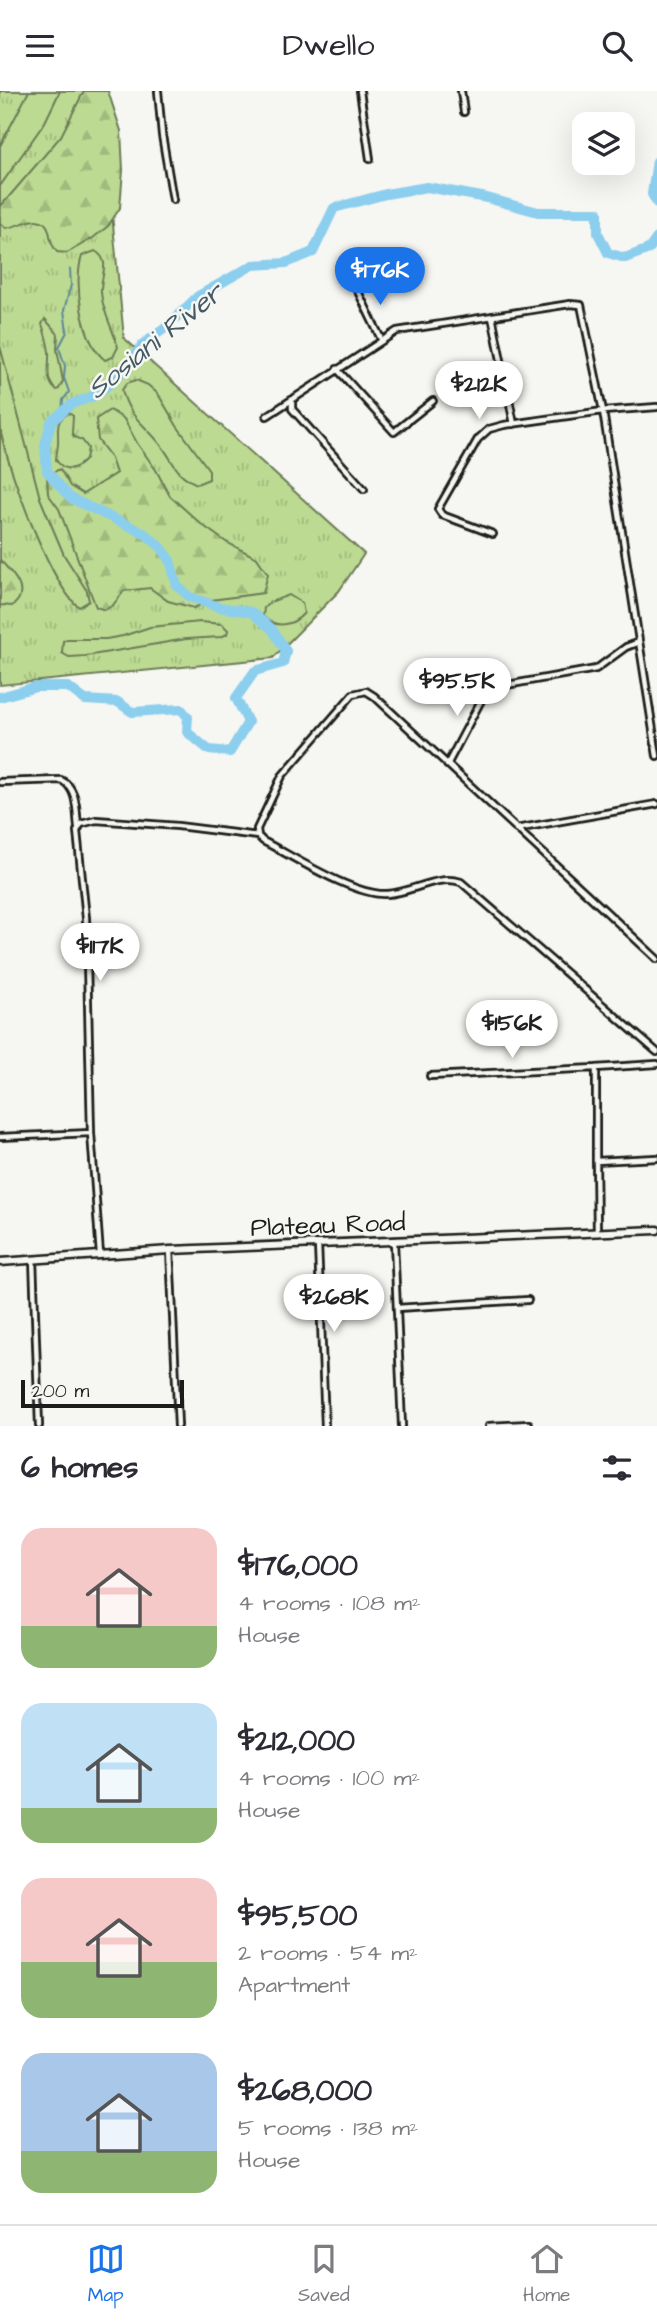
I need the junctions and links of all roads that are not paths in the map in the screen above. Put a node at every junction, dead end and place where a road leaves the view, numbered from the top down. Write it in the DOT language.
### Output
graph roads {
  1 [pos="158,91"];
  2 [pos="360,91"];
  3 [pos="461,91"];
  4 [pos="464,112"];
  5 [pos="370,159"];
  6 [pos="173,200"];
  7 [pos="364,270"];
  8 [pos="492,316"];
  9 [pos="381,339"];
  10 [pos="337,369"];
  11 [pos="292,400"];
  12 [pos="433,401"];
  13 [pos="657,407"];
  14 [pos="603,411"];
  15 [pos="267,416"];
  16 [pos="514,424"];
  17 [pos="364,489"];
  18 [pos="493,534"];
  19 [pos="639,642"];
  20 [pos="657,756"];
  21 [pos="447,765"];
  22 [pos="0,782"];
  23 [pos="657,804"];
  24 [pos="78,827"];
  25 [pos="516,829"];
  26 [pos="258,836"];
  27 [pos="657,959"];
  28 [pos="657,1052"];
  29 [pos="657,1064"];
  30 [pos="596,1069"];
  31 [pos="430,1076"];
  32 [pos="91,1133"];
  33 [pos="0,1137"];
  34 [pos="657,1158"];
  35 [pos="596,1161"];
  36 [pos="657,1230"];
  37 [pos="597,1233"];
  38 [pos="394,1240"];
  39 [pos="318,1244"];
  40 [pos="170,1250"];
  41 [pos="100,1256"];
  42 [pos="33,1259"];
  43 [pos="0,1262"];
  44 [pos="528,1300"];
  45 [pos="397,1308"];
  46 [pos="529,1424"];
  47 [pos="39,1426"];
  48 [pos="178,1426"];
  49 [pos="325,1426"];
  50 [pos="402,1426"];
  51 [pos="489,1426"];
  1 -- 6 [label="street"];
  2 -- 5 [label="street"];
  3 -- 4 [label="street"];
  7 -- 9 [label="street"];
  8 -- 9 [label="street"];
  8 -- 14 [label="street"];
  8 -- 16 [label="street"];
  9 -- 10 [label="street"];
  10 -- 11 [label="street"];
  10 -- 12 [label="street"];
  11 -- 15 [label="street"];
  11 -- 17 [label="street"];
  13 -- 14 [label="street"];
  14 -- 16 [label="street"];
  14 -- 19 [label="street"];
  16 -- 18 [label="street"];
  19 -- 20 [label="street"];
  19 -- 21 [label="street"];
  21 -- 25 [label="street"];
  21 -- 26 [label="street"];
  22 -- 24 [label="street"];
  23 -- 25 [label="street"];
  24 -- 26 [label="street"];
  24 -- 32 [label="street"];
  25 -- 27 [label="street"];
  26 -- 28 [label="street"];
  29 -- 30 [label="street"];
  30 -- 31 [label="street"];
  30 -- 35 [label="street"];
  32 -- 33 [label="street"];
  32 -- 41 [label="street"];
  34 -- 35 [label="street"];
  35 -- 37 [label="street"];
  36 -- 37 [label="street, Plateau Road"];
  37 -- 38 [label="street, Plateau Road"];
  38 -- 39 [label="street, Plateau Road"];
  38 -- 45 [label="street"];
  39 -- 40 [label="street, Plateau Road"];
  39 -- 49 [label="street"];
  40 -- 41 [label="street, Plateau Road"];
  40 -- 48 [label="street"];
  41 -- 42 [label="street, Plateau Road"];
  42 -- 43 [label="street, Plateau Road"];
  42 -- 47 [label="street"];
  44 -- 45 [label="street"];
  45 -- 50 [label="street"];
  46 -- 51 [label="street"];
}
